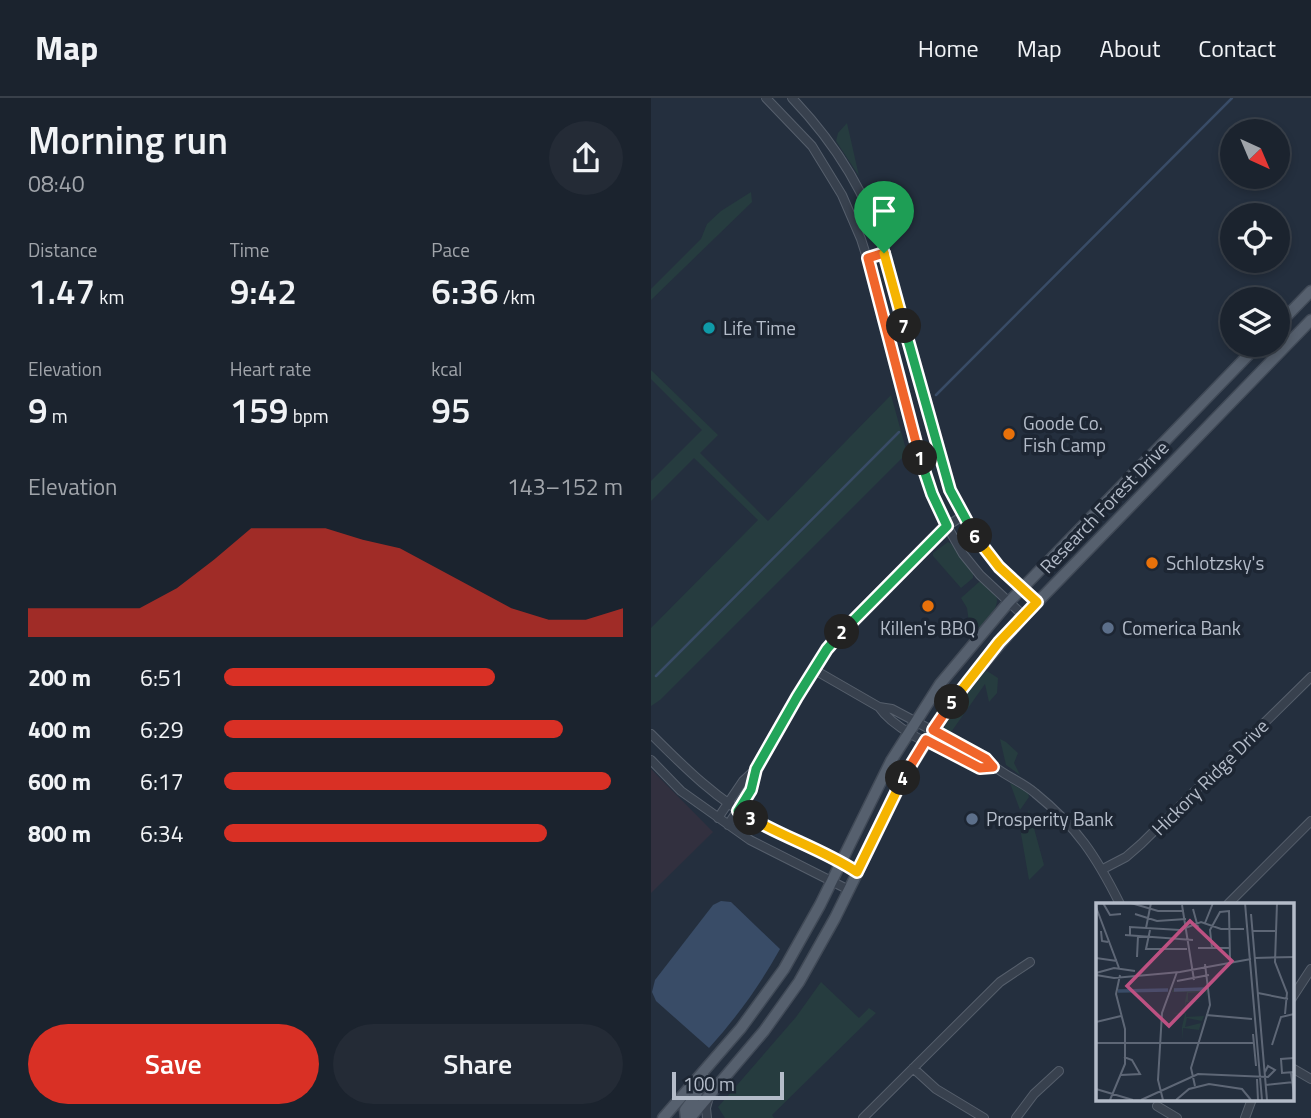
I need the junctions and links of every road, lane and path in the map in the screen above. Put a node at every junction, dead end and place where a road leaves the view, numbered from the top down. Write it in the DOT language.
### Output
graph roads {
  1 [pos="766,98"];
  2 [pos="792,98"];
  3 [pos="884,253"];
  4 [pos="868,258"];
  5 [pos="1311,290"];
  6 [pos="1290,313"];
  7 [pos="1311,320"];
  8 [pos="1291,340"];
  9 [pos="1246,357"];
  10 [pos="916,370"];
  11 [pos="898,374"];
  12 [pos="1154,452"];
  13 [pos="1154,480"];
  14 [pos="964,515"];
  15 [pos="947,526"];
  16 [pos="1023,589"];
  17 [pos="1037,602"];
  18 [pos="1008,603"];
  19 [pos="1024,616"];
  20 [pos="813,669"];
  21 [pos="1311,677"];
  22 [pos="912,726"];
  23 [pos="933,730"];
  24 [pos="651,734"];
  25 [pos="926,740"];
  26 [pos="651,760"];
  27 [pos="993,767"];
  28 [pos="756,769"];
  29 [pos="728,803"];
  30 [pos="738,811"];
  31 [pos="718,818"];
  32 [pos="1311,821"];
  33 [pos="728,825"];
  34 [pos="841,861"];
  35 [pos="1103,869"];
  36 [pos="857,872"];
  37 [pos="831,881"];
  38 [pos="849,890"];
  39 [pos="1119,903"];
  40 [pos="1230,903"];
  41 [pos="1030,962"];
  42 [pos="1311,969"];
  43 [pos="1293,996"];
  44 [pos="708,1068"];
  45 [pos="913,1068"];
  46 [pos="1293,1069"];
  47 [pos="1059,1071"];
  48 [pos="1311,1079"];
  49 [pos="710,1094"];
  50 [pos="1252,1100"];
  51 [pos="1157,1106"];
  52 [pos="663,1118"];
  53 [pos="688,1118"];
  54 [pos="706,1118"];
  55 [pos="863,1118"];
  56 [pos="984,1118"];
  57 [pos="1016,1118"];
  58 [pos="1177,1118"];
  59 [pos="1245,1118"];
  1 -- 4 [label="street"];
  2 -- 3 [label="street"];
  3 -- 4 [label="street"];
  3 -- 10 [label="street"];
  4 -- 11 [label="street"];
  5 -- 6 [label="main road"];
  7 -- 8 [label="main road, Research Forest Drive"];
  8 -- 13 [label="main road, Research Forest Drive"];
  9 -- 12 [label="main road, Research Forest Drive"];
  10 -- 11 [label="street"];
  10 -- 14 [label="street"];
  11 -- 15 [label="street"];
  12 -- 13 [label="main road"];
  12 -- 16 [label="main road, Research Forest Drive"];
  13 -- 17 [label="main road, Research Forest Drive"];
  14 -- 15 [label="street"];
  14 -- 16 [label="street"];
  15 -- 18 [label="street"];
  15 -- 20 [label="street"];
  16 -- 17 [label="street"];
  16 -- 18 [label="main road, Research Forest Drive"];
  17 -- 19 [label="main road, Research Forest Drive"];
  18 -- 19 [label="street"];
  18 -- 22 [label="main road, Research Forest Drive"];
  19 -- 23 [label="main road, Research Forest Drive"];
  20 -- 22 [label="street"];
  20 -- 28 [label="street"];
  21 -- 35 [label="street, Hickory Ridge Drive"];
  22 -- 23 [label="street"];
  22 -- 25 [label="street"];
  22 -- 34 [label="main road, Research Forest Drive"];
  23 -- 25 [label="main road, Research Forest Drive"];
  23 -- 27 [label="street"];
  24 -- 29 [label="street"];
  25 -- 27 [label="street"];
  25 -- 36 [label="main road, Research Forest Drive"];
  26 -- 31 [label="street"];
  27 -- 35 [label="street"];
  28 -- 29 [label="street"];
  28 -- 30 [label="street"];
  29 -- 30 [label="street"];
  29 -- 31 [label="street"];
  30 -- 33 [label="street"];
  30 -- 34 [label="street"];
  31 -- 33 [label="street"];
  32 -- 40 [label="street"];
  33 -- 37 [label="street"];
  34 -- 36 [label="street"];
  34 -- 37 [label="main road, Research Forest Drive"];
  35 -- 39 [label="street"];
  36 -- 38 [label="main road, Research Forest Drive"];
  37 -- 38 [label="street"];
  37 -- 44 [label="main road, Research Forest Drive"];
  38 -- 49 [label="main road, Research Forest Drive"];
  41 -- 45 [label="street"];
  42 -- 43 [label="street"];
  44 -- 52 [label="main road, Research Forest Drive"];
  44 -- 53 [label="main road"];
  45 -- 55 [label="street"];
  45 -- 56 [label="street"];
  46 -- 48 [label="street"];
  47 -- 57 [label="street"];
  49 -- 53 [label="main road, Research Forest Drive"];
  49 -- 54 [label="street"];
  50 -- 59 [label="street"];
  51 -- 58 [label="street"];
}
